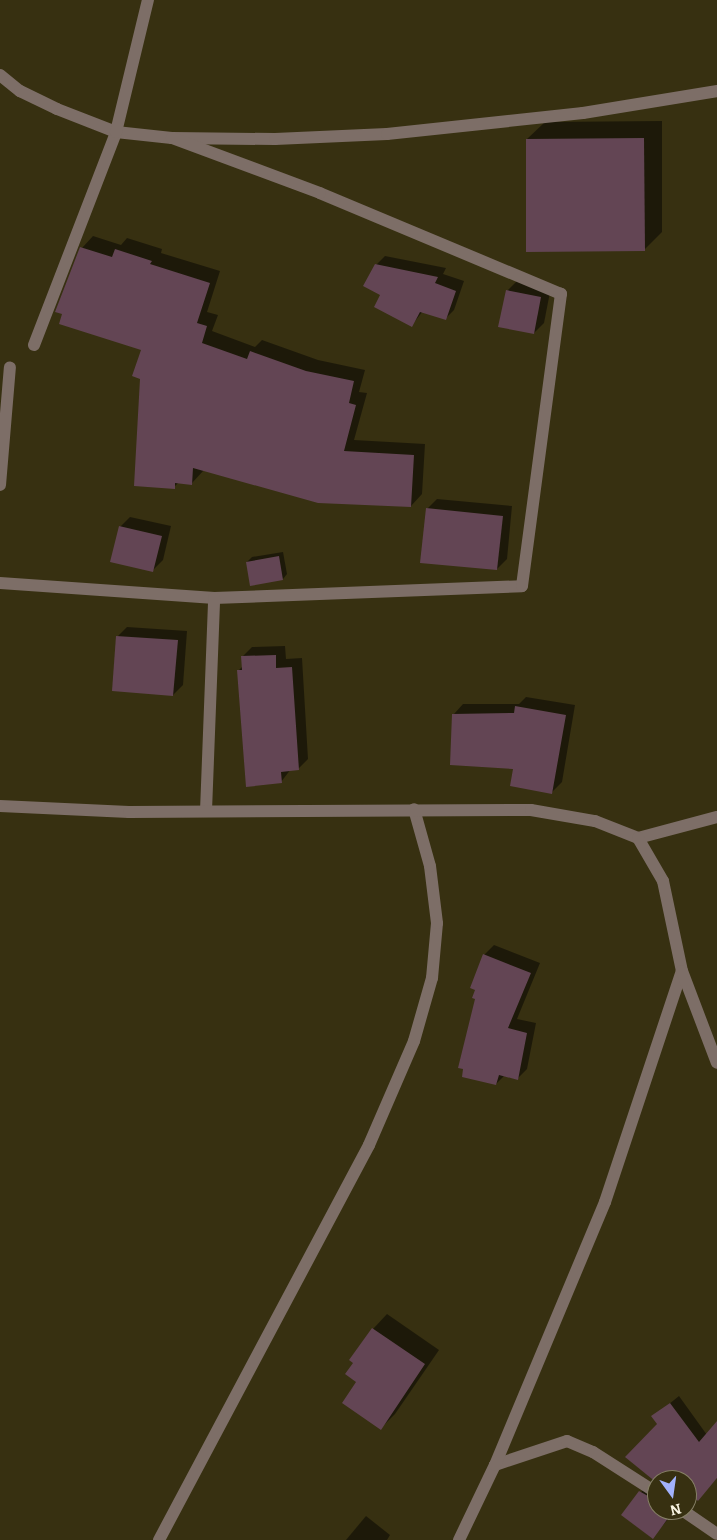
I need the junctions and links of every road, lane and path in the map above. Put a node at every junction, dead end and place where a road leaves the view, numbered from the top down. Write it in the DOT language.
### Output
graph roads {
  1 [pos="148,0"];
  2 [pos="0,75"];
  3 [pos="717,91"];
  4 [pos="116,132"];
  5 [pos="172,138"];
  6 [pos="34,346"];
  7 [pos="10,367"];
  8 [pos="0,486"];
  9 [pos="0,583"];
  10 [pos="214,598"];
  11 [pos="0,806"];
  12 [pos="414,809"];
  13 [pos="206,811"];
  14 [pos="717,817"];
  15 [pos="638,838"];
  16 [pos="682,970"];
  17 [pos="717,1063"];
  18 [pos="496,1465"];
  19 [pos="647,1487"];
  20 [pos="697,1520"];
  21 [pos="717,1534"];
  22 [pos="159,1540"];
  23 [pos="459,1540"];
  1 -- 4 [label="street"];
  2 -- 4 [label="street"];
  3 -- 5 [label="street"];
  4 -- 5 [label="street"];
  4 -- 6 [label="street"];
  5 -- 10 [label="street"];
  7 -- 8 [label="street"];
  9 -- 10 [label="street"];
  10 -- 13 [label="street"];
  11 -- 13 [label="street"];
  12 -- 13 [label="street"];
  12 -- 15 [label="street"];
  12 -- 22 [label="street"];
  14 -- 15 [label="street"];
  15 -- 16 [label="street"];
  16 -- 17 [label="street"];
  16 -- 18 [label="street"];
  18 -- 19 [label="street"];
  18 -- 23 [label="street"];
  20 -- 21 [label="street"];
}
